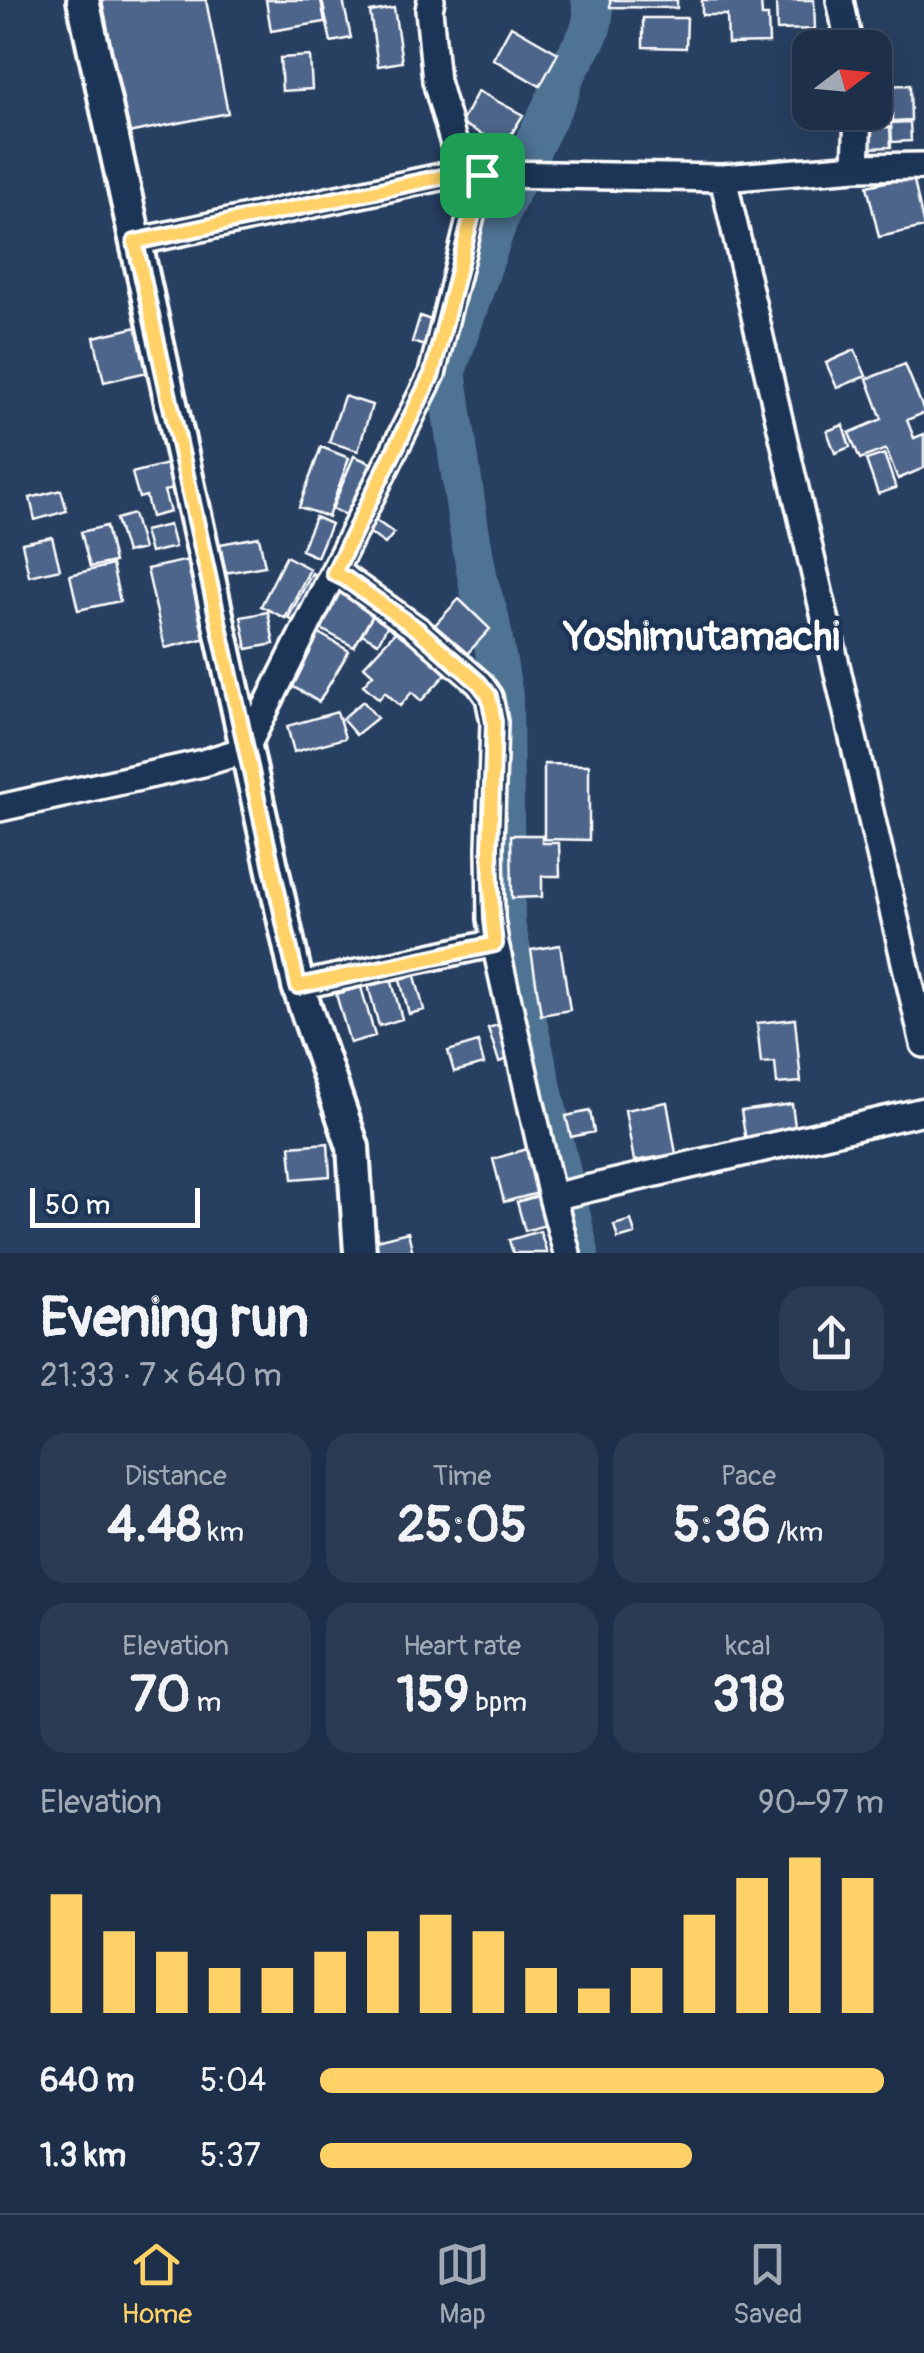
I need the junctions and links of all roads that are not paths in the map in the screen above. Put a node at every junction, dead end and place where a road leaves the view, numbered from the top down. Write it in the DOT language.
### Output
graph roads {
  1 [pos="83,0"];
  2 [pos="431,0"];
  3 [pos="840,0"];
  4 [pos="846,30"];
  5 [pos="857,130"];
  6 [pos="856,167"];
  7 [pos="924,168"];
  8 [pos="481,175"];
  9 [pos="722,178"];
  10 [pos="135,242"];
  11 [pos="334,573"];
  12 [pos="246,750"];
  13 [pos="0,808"];
  14 [pos="495,944"];
  15 [pos="298,986"];
  16 [pos="924,1044"];
  17 [pos="924,1111"];
  18 [pos="552,1197"];
  19 [pos="360,1253"];
  20 [pos="567,1253"];
  1 -- 10 [label="street"];
  2 -- 8 [label="street"];
  3 -- 4 [label="street"];
  5 -- 6 [label="street"];
  6 -- 7 [label="street"];
  6 -- 9 [label="street"];
  8 -- 9 [label="street"];
  8 -- 10 [label="street"];
  8 -- 11 [label="street"];
  9 -- 16 [label="street"];
  10 -- 12 [label="street"];
  11 -- 12 [label="street"];
  11 -- 14 [label="street"];
  12 -- 13 [label="street"];
  12 -- 15 [label="street"];
  14 -- 15 [label="street"];
  14 -- 18 [label="street"];
  15 -- 19 [label="street"];
  17 -- 18 [label="street"];
  18 -- 20 [label="street"];
}
